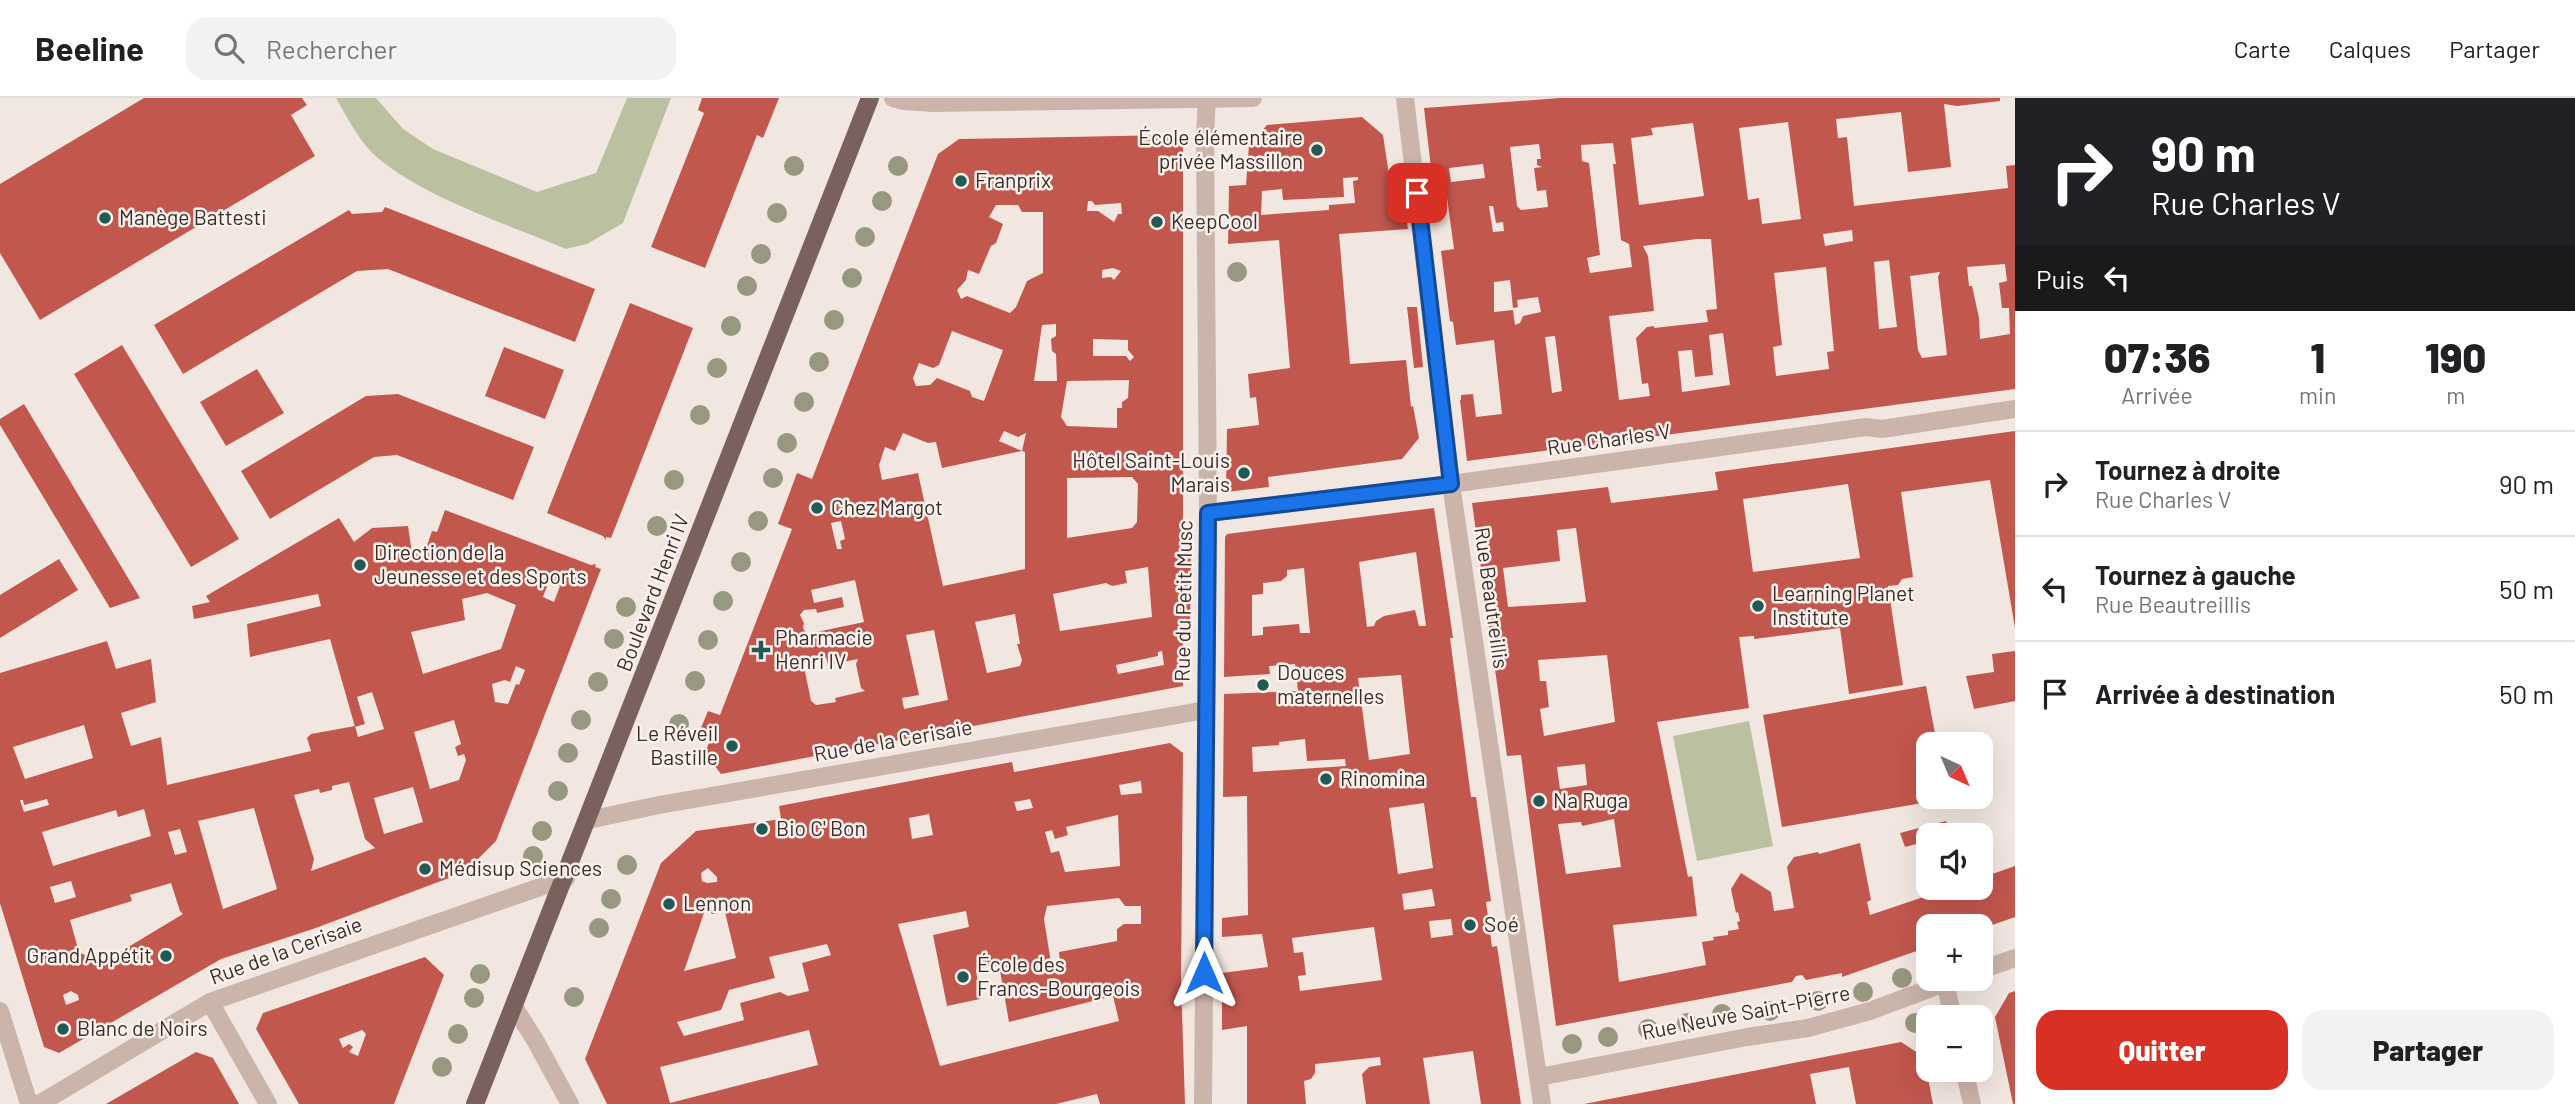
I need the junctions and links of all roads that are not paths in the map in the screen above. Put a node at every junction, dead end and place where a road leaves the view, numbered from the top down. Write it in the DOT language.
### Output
graph roads {
  1 [pos="870,98"];
  2 [pos="893,98"];
  3 [pos="1253,98"];
  4 [pos="1405,98"];
  5 [pos="1208,99"];
  6 [pos="2015,409"];
  7 [pos="1451,484"];
  8 [pos="1208,513"];
  9 [pos="1206,710"];
  10 [pos="588,820"];
  11 [pos="566,878"];
  12 [pos="2015,958"];
  13 [pos="1993,966"];
  14 [pos="1924,991"];
  15 [pos="210,1002"];
  16 [pos="514,1007"];
  17 [pos="0,1011"];
  18 [pos="1539,1077"];
  19 [pos="1967,1082"];
  20 [pos="29,1104"];
  21 [pos="39,1104"];
  22 [pos="268,1104"];
  23 [pos="475,1104"];
  24 [pos="570,1104"];
  25 [pos="1203,1104"];
  26 [pos="1542,1104"];
  27 [pos="1972,1104"];
  1 -- 10 [label="main road, Boulevard Henri IV"];
  2 -- 5 [label="street"];
  3 -- 5 [label="street"];
  4 -- 7 [label="street, Rue Beautreillis"];
  5 -- 8 [label="street, Rue du Petit Musc"];
  6 -- 7 [label="street, Rue Charles V"];
  7 -- 8 [label="street, Rue Charles V"];
  7 -- 18 [label="street, Rue Beautreillis"];
  8 -- 9 [label="street, Rue du Petit Musc"];
  9 -- 10 [label="street, Rue de la Cerisaie"];
  9 -- 25 [label="street, Rue du Petit Musc"];
  10 -- 11 [label="main road, Boulevard Henri IV"];
  11 -- 15 [label="street, Rue de la Cerisaie"];
  11 -- 16 [label="main road, Boulevard Henri IV"];
  12 -- 13 [label="street"];
  14 -- 18 [label="street, Rue Neuve Saint-Pierre"];
  15 -- 21 [label="street, Rue de la Cerisaie"];
  15 -- 22 [label="street"];
  16 -- 23 [label="main road, Boulevard Henri IV"];
  16 -- 24 [label="street"];
  17 -- 20 [label="street"];
  18 -- 26 [label="street, Rue Beautreillis"];
  19 -- 27 [label="street"];
}
